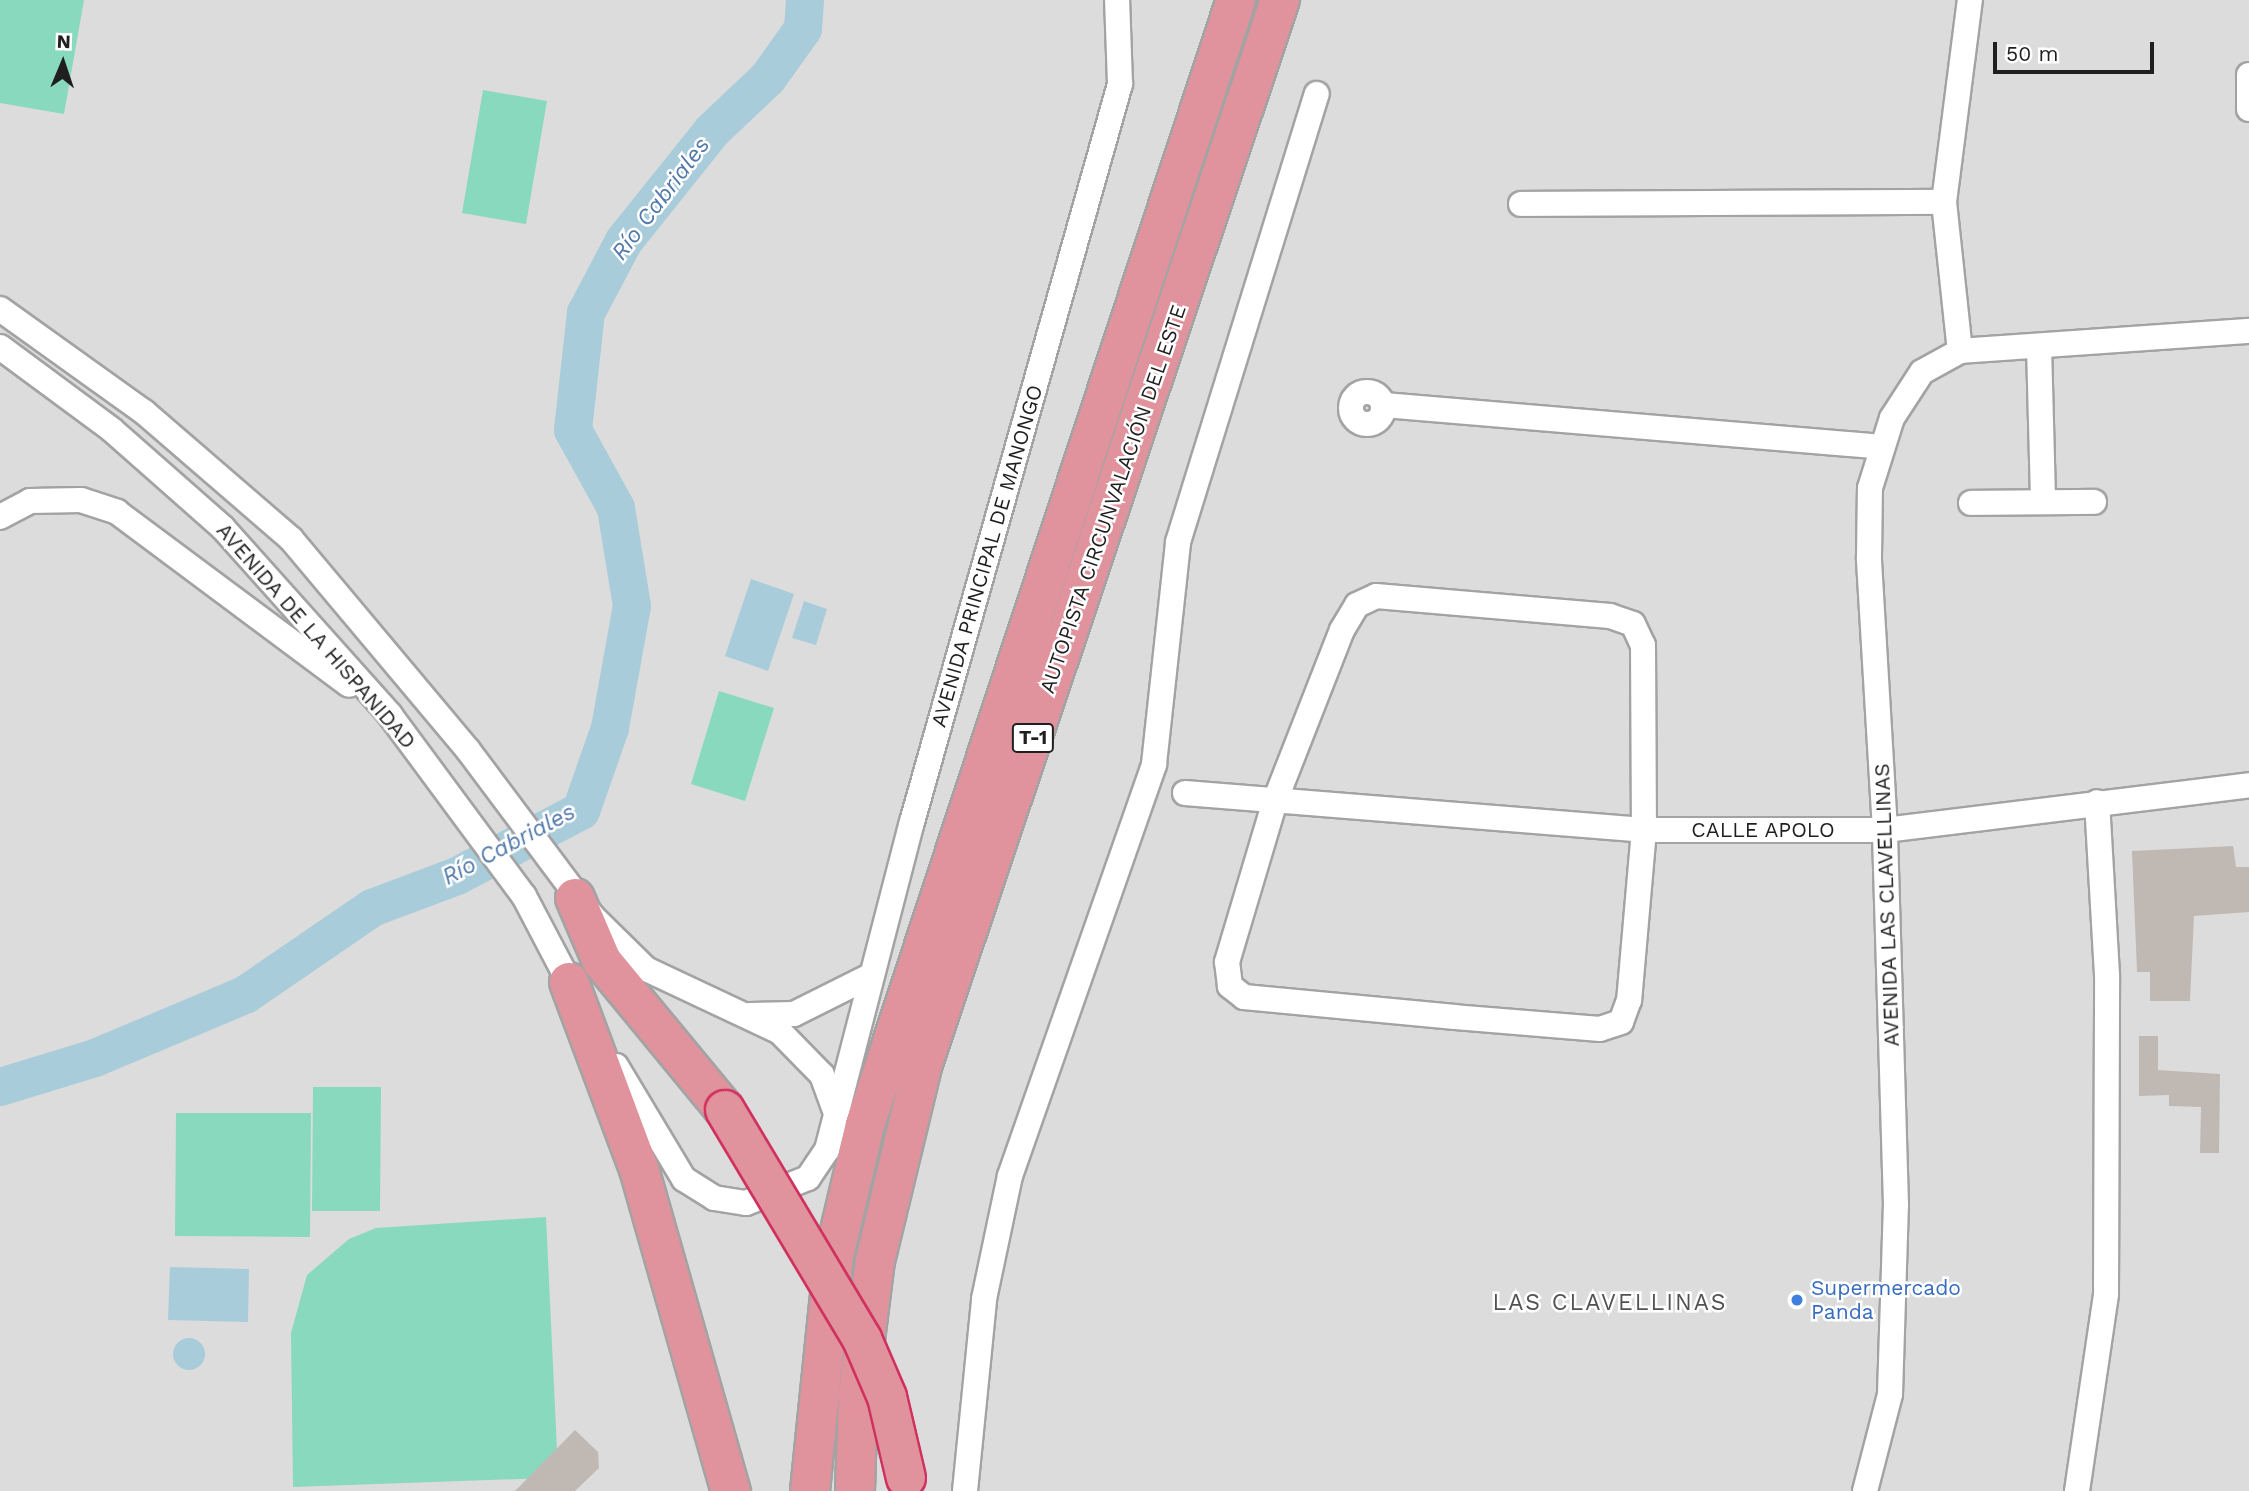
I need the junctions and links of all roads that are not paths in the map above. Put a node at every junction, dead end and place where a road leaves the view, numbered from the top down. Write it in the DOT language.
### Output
graph roads {
  1 [pos="1117,0"];
  2 [pos="1236,0"];
  3 [pos="1280,0"];
  4 [pos="1970,0"];
  5 [pos="1317,94"];
  6 [pos="1944,202"];
  7 [pos="1521,204"];
  8 [pos="0,309"];
  9 [pos="2249,331"];
  10 [pos="2039,346"];
  11 [pos="0,347"];
  12 [pos="1960,351"];
  13 [pos="1384,405"];
  14 [pos="1882,446"];
  15 [pos="2043,501"];
  16 [pos="2094,502"];
  17 [pos="1971,503"];
  18 [pos="0,517"];
  19 [pos="390,715"];
  20 [pos="2249,785"];
  21 [pos="1185,793"];
  22 [pos="1275,801"];
  23 [pos="2097,802"];
  24 [pos="1644,830"];
  25 [pos="1885,830"];
  26 [pos="575,898"];
  27 [pos="870,976"];
  28 [pos="569,982"];
  29 [pos="740,1015"];
  30 [pos="835,1110"];
  31 [pos="907,1485"];
  32 [pos="731,1491"];
  33 [pos="810,1491"];
  34 [pos="855,1491"];
  35 [pos="965,1491"];
  36 [pos="1865,1491"];
  37 [pos="2077,1491"];
  1 -- 27 [label="street, AVENIDA PRINCIPAL DE MANONGO"];
  2 -- 33 [label="highway, AUTOPISTA CIRCUNVALACIÓN DEL ESTE / T-1"];
  3 -- 34 [label="highway, AUTOPISTA CIRCUNVALACIÓN DEL ESTE / T-1"];
  4 -- 6 [label="street"];
  5 -- 35 [label="street"];
  6 -- 7 [label="street"];
  6 -- 12 [label="street"];
  8 -- 26 [label="street, AVENIDA DE LA HISPANIDAD"];
  9 -- 10 [label="street"];
  10 -- 12 [label="street"];
  10 -- 15 [label="street"];
  11 -- 19 [label="street, AVENIDA DE LA HISPANIDAD"];
  12 -- 14 [label="street, AVENIDA LAS CLAVELLINAS"];
  13 -- 14 [label="street"];
  14 -- 25 [label="street, AVENIDA LAS CLAVELLINAS"];
  15 -- 16 [label="street"];
  15 -- 17 [label="street"];
  18 -- 19 [label="street"];
  19 -- 28 [label="street, AVENIDA DE LA HISPANIDAD"];
  20 -- 23 [label="street, CALLE APOLO"];
  21 -- 22 [label="street, CALLE APOLO"];
  22 -- 24 [label="street, CALLE APOLO"];
  22 -- 24 [label="street"];
  22 -- 24 [label="street"];
  23 -- 25 [label="street, CALLE APOLO"];
  23 -- 37 [label="street"];
  24 -- 25 [label="street, CALLE APOLO"];
  25 -- 36 [label="street, AVENIDA LAS CLAVELLINAS"];
  26 -- 29 [label="street, AVENIDA DE LA HISPANIDAD"];
  26 -- 31 [label="highway, bridge"];
  27 -- 29 [label="street"];
  27 -- 30 [label="street, AVENIDA PRINCIPAL DE MANONGO"];
  28 -- 30 [label="street, AVENIDA PRINCIPAL DE MANONGO"];
  28 -- 32 [label="highway"];
  29 -- 30 [label="street, AVENIDA DE LA HISPANIDAD"];
}
